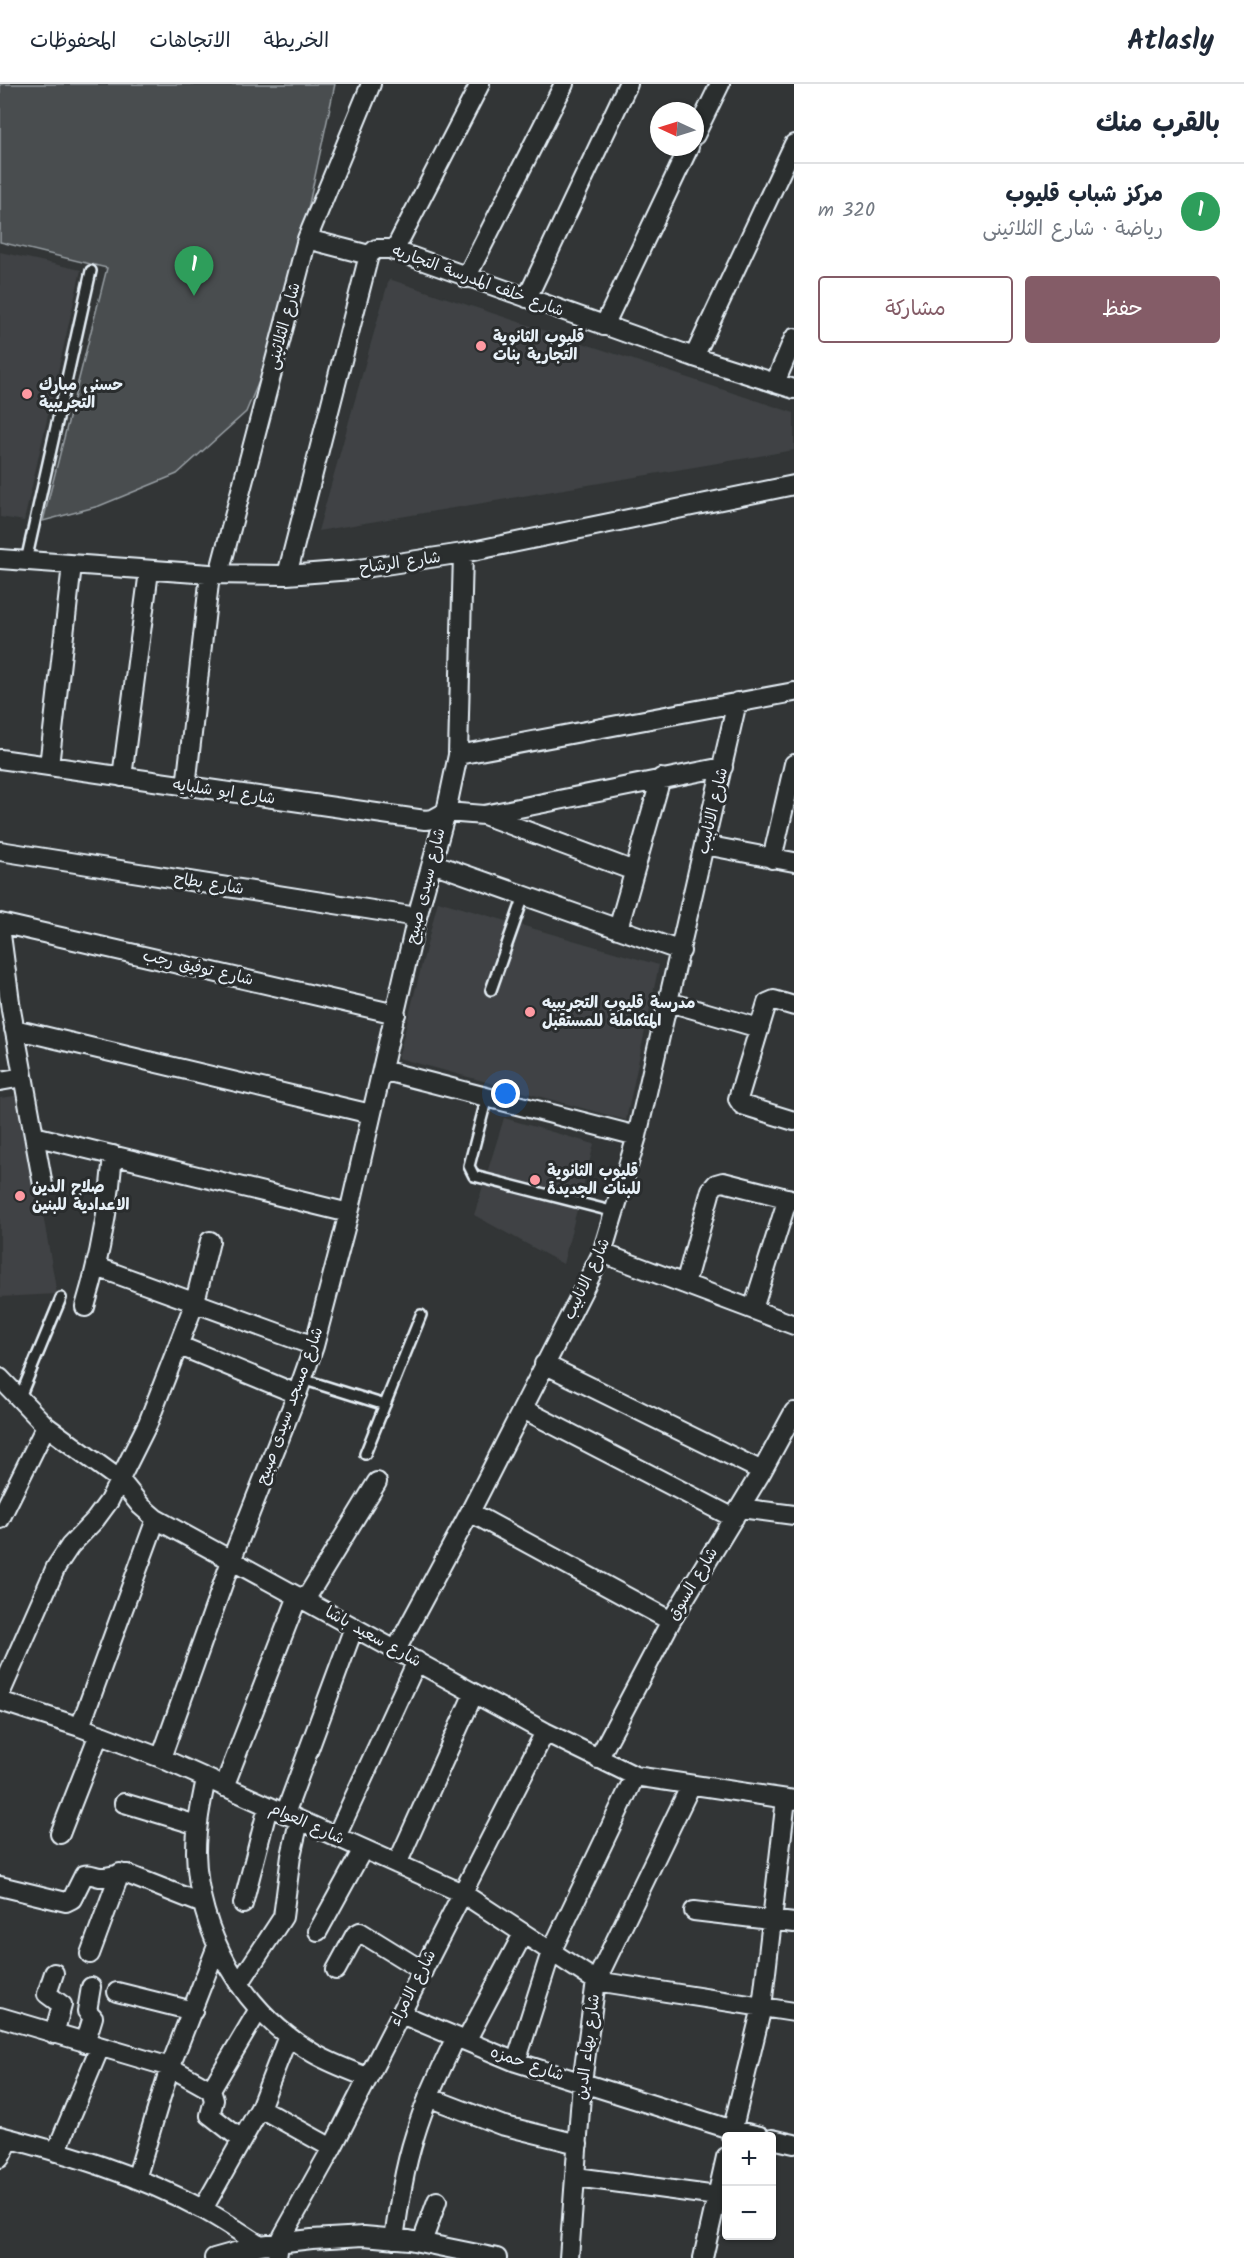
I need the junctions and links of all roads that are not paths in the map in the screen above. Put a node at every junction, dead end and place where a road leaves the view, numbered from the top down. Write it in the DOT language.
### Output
graph roads {
  1 [pos="371,84"];
  2 [pos="480,84"];
  3 [pos="564,84"];
  4 [pos="628,84"];
  5 [pos="720,84"];
  6 [pos="704,117"];
  7 [pos="794,144"];
  8 [pos="685,156"];
  9 [pos="308,238"];
  10 [pos="394,251"];
  11 [pos="369,255"];
  12 [pos="91,271"];
  13 [pos="466,278"];
  14 [pos="527,298"];
  15 [pos="604,326"];
  16 [pos="794,338"];
  17 [pos="694,357"];
  18 [pos="775,382"];
  19 [pos="794,389"];
  20 [pos="794,485"];
  21 [pos="463,554"];
  22 [pos="0,559"];
  23 [pos="26,561"];
  24 [pos="72,565"];
  25 [pos="149,571"];
  26 [pos="214,574"];
  27 [pos="287,575"];
  28 [pos="794,692"];
  29 [pos="737,702"];
  30 [pos="458,755"];
  31 [pos="0,759"];
  32 [pos="794,764"];
  33 [pos="49,766"];
  34 [pos="723,767"];
  35 [pos="122,777"];
  36 [pos="661,778"];
  37 [pos="186,787"];
  38 [pos="446,812"];
  39 [pos="484,815"];
  40 [pos="705,845"];
  41 [pos="0,850"];
  42 [pos="772,859"];
  43 [pos="794,862"];
  44 [pos="432,863"];
  45 [pos="634,871"];
  46 [pos="524,896"];
  47 [pos="417,917"];
  48 [pos="0,925"];
  49 [pos="618,929"];
  50 [pos="681,951"];
  51 [pos="491,990"];
  52 [pos="669,1002"];
  53 [pos="794,1006"];
  54 [pos="5,1011"];
  55 [pos="396,1014"];
  56 [pos="759,1028"];
  57 [pos="14,1029"];
  58 [pos="382,1070"];
  59 [pos="23,1077"];
  60 [pos="0,1081"];
  61 [pos="488,1097"];
  62 [pos="371,1114"];
  63 [pos="794,1121"];
  64 [pos="34,1136"];
  65 [pos="637,1136"];
  66 [pos="113,1155"];
  67 [pos="43,1185"];
  68 [pos="791,1199"];
  69 [pos="615,1212"];
  70 [pos="349,1213"];
  71 [pos="210,1241"];
  72 [pos="602,1253"];
  73 [pos="97,1267"];
  74 [pos="685,1284"];
  75 [pos="60,1298"];
  76 [pos="195,1302"];
  77 [pos="85,1307"];
  78 [pos="753,1309"];
  79 [pos="421,1315"];
  80 [pos="794,1324"];
  81 [pos="180,1346"];
  82 [pos="314,1346"];
  83 [pos="544,1364"];
  84 [pos="0,1378"];
  85 [pos="300,1386"];
  86 [pos="20,1397"];
  87 [pos="385,1405"];
  88 [pos="523,1409"];
  89 [pos="794,1412"];
  90 [pos="46,1426"];
  91 [pos="365,1454"];
  92 [pos="762,1471"];
  93 [pos="120,1480"];
  94 [pos="376,1482"];
  95 [pos="5,1497"];
  96 [pos="470,1512"];
  97 [pos="737,1513"];
  98 [pos="794,1515"];
  99 [pos="0,1519"];
  100 [pos="156,1519"];
  101 [pos="231,1561"];
  102 [pos="302,1598"];
  103 [pos="671,1621"];
  104 [pos="354,1627"];
  105 [pos="396,1650"];
  106 [pos="417,1661"];
  107 [pos="474,1693"];
  108 [pos="0,1695"];
  109 [pos="0,1701"];
  110 [pos="80,1727"];
  111 [pos="545,1732"];
  112 [pos="99,1734"];
  113 [pos="161,1758"];
  114 [pos="598,1759"];
  115 [pos="635,1776"];
  116 [pos="206,1779"];
  117 [pos="691,1785"];
  118 [pos="224,1787"];
  119 [pos="790,1800"];
  120 [pos="124,1803"];
  121 [pos="284,1814"];
  122 [pos="197,1825"];
  123 [pos="60,1833"];
  124 [pos="336,1837"];
  125 [pos="363,1849"];
  126 [pos="397,1864"];
  127 [pos="120,1873"];
  128 [pos="0,1886"];
  129 [pos="462,1893"];
  130 [pos="203,1904"];
  131 [pos="243,1904"];
  132 [pos="693,1911"];
  133 [pos="772,1921"];
  134 [pos="794,1923"];
  135 [pos="318,1930"];
  136 [pos="523,1934"];
  137 [pos="217,1946"];
  138 [pos="551,1952"];
  139 [pos="90,1954"];
  140 [pos="336,1970"];
  141 [pos="423,1971"];
  142 [pos="54,1972"];
  143 [pos="596,1981"];
  144 [pos="239,1984"];
  145 [pos="91,1987"];
  146 [pos="117,1992"];
  147 [pos="762,2007"];
  148 [pos="259,2009"];
  149 [pos="192,2011"];
  150 [pos="794,2012"];
  151 [pos="401,2014"];
  152 [pos="0,2017"];
  153 [pos="54,2034"];
  154 [pos="288,2036"];
  155 [pos="461,2039"];
  156 [pos="92,2045"];
  157 [pos="516,2062"];
  158 [pos="170,2067"];
  159 [pos="367,2077"];
  160 [pos="582,2082"];
  161 [pos="211,2090"];
  162 [pos="428,2097"];
  163 [pos="260,2108"];
  164 [pos="729,2132"];
  165 [pos="732,2132"];
  166 [pos="5,2138"];
  167 [pos="242,2140"];
  168 [pos="776,2140"];
  169 [pos="578,2144"];
  170 [pos="794,2144"];
  171 [pos="332,2148"];
  172 [pos="56,2152"];
  173 [pos="0,2158"];
  174 [pos="722,2174"];
  175 [pos="576,2178"];
  176 [pos="136,2179"];
  177 [pos="717,2196"];
  178 [pos="437,2201"];
  179 [pos="203,2209"];
  180 [pos="394,2239"];
  181 [pos="422,2242"];
  182 [pos="260,2245"];
  183 [pos="278,2251"];
  184 [pos="235,2255"];
  185 [pos="469,2255"];
  186 [pos="214,2258"];
  187 [pos="497,2258"];
  188 [pos="569,2258"];
  189 [pos="703,2258"];
  1 -- 9 [label="street, شارع الثلاثينى"];
  2 -- 10 [label="street"];
  3 -- 13 [label="street"];
  4 -- 14 [label="street"];
  5 -- 6 [label="street"];
  7 -- 17 [label="street"];
  8 -- 15 [label="street"];
  9 -- 11 [label="street"];
  9 -- 26 [label="street, شارع الثلاثينى"];
  10 -- 11 [label="street, شارع خلف المدرسة التجاريه"];
  10 -- 13 [label="street, شارع خلف المدرسة التجاريه"];
  11 -- 27 [label="street"];
  12 -- 23 [label="lane"];
  13 -- 14 [label="street, شارع خلف المدرسة التجاريه"];
  14 -- 15 [label="street, شارع خلف المدرسة التجاريه"];
  15 -- 17 [label="street, شارع خلف المدرسة التجاريه"];
  16 -- 18 [label="street"];
  17 -- 18 [label="street, شارع خلف المدرسة التجاريه"];
  18 -- 19 [label="street, شارع خلف المدرسة التجاريه"];
  20 -- 21 [label="street, شارع الرشاح"];
  21 -- 27 [label="street, شارع الرشاح"];
  21 -- 30 [label="street, شارع سيدى صبيح"];
  22 -- 23 [label="street, شارع الرشاح"];
  23 -- 24 [label="street, شارع الرشاح"];
  24 -- 25 [label="street, شارع الرشاح"];
  24 -- 33 [label="street"];
  25 -- 26 [label="street, شارع الرشاح"];
  25 -- 35 [label="street"];
  26 -- 27 [label="street, شارع الرشاح"];
  26 -- 37 [label="street, شارع الثلاثينى"];
  28 -- 29 [label="street"];
  29 -- 30 [label="street"];
  29 -- 34 [label="street, شارع الانابيب"];
  30 -- 38 [label="street, شارع سيدى صبيح"];
  31 -- 33 [label="street, شارع ابو شلبايه"];
  32 -- 42 [label="street"];
  33 -- 35 [label="street, شارع ابو شلبايه"];
  34 -- 36 [label="street"];
  34 -- 40 [label="street, شارع الانابيب"];
  35 -- 37 [label="street, شارع ابو شلبايه"];
  36 -- 39 [label="street"];
  36 -- 45 [label="street"];
  37 -- 38 [label="street, شارع ابو شلبايه"];
  38 -- 39 [label="street, شارع ابو شلبايه"];
  38 -- 44 [label="street, شارع سيدى صبيح"];
  39 -- 45 [label="street"];
  40 -- 42 [label="street"];
  40 -- 50 [label="street, شارع الانابيب"];
  41 -- 47 [label="street, شارع بطاح"];
  42 -- 43 [label="street"];
  44 -- 46 [label="street"];
  44 -- 47 [label="street, شارع سيدى صبيح"];
  45 -- 49 [label="street"];
  46 -- 49 [label="street"];
  46 -- 51 [label="lane"];
  47 -- 55 [label="street, شارع سيدى صبيح"];
  48 -- 54 [label="street"];
  48 -- 55 [label="street, شارع توفيق رجب"];
  49 -- 50 [label="street"];
  50 -- 52 [label="street, شارع الانابيب"];
  52 -- 56 [label="street"];
  52 -- 65 [label="street, شارع الانابيب"];
  53 -- 56 [label="street"];
  54 -- 57 [label="street"];
  55 -- 58 [label="street, شارع سيدى صبيح"];
  56 -- 63 [label="street"];
  57 -- 59 [label="street"];
  57 -- 62 [label="street"];
  58 -- 61 [label="street"];
  58 -- 62 [label="street, شارع سيدى صبيح"];
  59 -- 60 [label="street"];
  59 -- 64 [label="street"];
  61 -- 65 [label="street"];
  61 -- 69 [label="lane"];
  62 -- 70 [label="street, شارع سيدى صبيح"];
  64 -- 66 [label="street"];
  64 -- 67 [label="street"];
  65 -- 69 [label="street, شارع الانابيب"];
  66 -- 70 [label="street"];
  66 -- 73 [label="street"];
  68 -- 74 [label="street"];
  68 -- 78 [label="street"];
  69 -- 72 [label="street, شارع الانابيب"];
  70 -- 82 [label="street, شارع مسجد سيدى صبيح"];
  71 -- 76 [label="street"];
  72 -- 74 [label="street"];
  72 -- 83 [label="street, شارع الانابيب"];
  73 -- 76 [label="street"];
  73 -- 77 [label="street"];
  74 -- 78 [label="street"];
  75 -- 86 [label="lane"];
  76 -- 81 [label="street"];
  76 -- 82 [label="street"];
  78 -- 80 [label="street"];
  79 -- 87 [label="lane"];
  81 -- 85 [label="street"];
  81 -- 93 [label="street"];
  82 -- 85 [label="street, شارع مسجد سيدى صبيح"];
  83 -- 88 [label="street, شارع الانابيب"];
  83 -- 92 [label="street"];
  84 -- 86 [label="street, شارع سعيد باشا"];
  85 -- 87 [label="lane"];
  85 -- 101 [label="street, شارع مسجد سيدى صبيح"];
  86 -- 90 [label="street, شارع سعيد باشا"];
  87 -- 91 [label="lane"];
  88 -- 96 [label="street, شارع الانابيب"];
  88 -- 97 [label="street"];
  89 -- 92 [label="street, شارع السوق"];
  90 -- 93 [label="street, شارع سعيد باشا"];
  90 -- 95 [label="street"];
  92 -- 97 [label="street, شارع السوق"];
  93 -- 100 [label="street, شارع سعيد باشا"];
  93 -- 108 [label="street"];
  94 -- 102 [label="street"];
  95 -- 99 [label="street"];
  96 -- 103 [label="street"];
  96 -- 105 [label="street, شارع الانابيب"];
  97 -- 98 [label="street"];
  97 -- 103 [label="street, شارع السوق"];
  100 -- 101 [label="street, شارع سعيد باشا"];
  100 -- 110 [label="street"];
  101 -- 102 [label="street, شارع سعيد باشا"];
  101 -- 113 [label="street, شارع مسجد سيدى صبيح"];
  102 -- 104 [label="street, شارع سعيد باشا"];
  102 -- 118 [label="street"];
  103 -- 114 [label="street, شارع السوق"];
  104 -- 105 [label="street, شارع سعيد باشا"];
  104 -- 121 [label="street"];
  105 -- 106 [label="street, شارع سعيد باشا"];
  106 -- 107 [label="street, شارع سعيد باشا"];
  106 -- 124 [label="street"];
  107 -- 111 [label="street, شارع سعيد باشا"];
  107 -- 126 [label="street"];
  109 -- 110 [label="street, شارع العوام"];
  110 -- 112 [label="street, شارع العوام"];
  111 -- 114 [label="street, شارع سعيد باشا"];
  111 -- 129 [label="street, شارع الامراء"];
  112 -- 113 [label="street, شارع العوام"];
  112 -- 123 [label="street"];
  113 -- 116 [label="street, شارع العوام"];
  114 -- 115 [label="street, شارع سعيد باشا"];
  115 -- 117 [label="street, شارع سعيد باشا"];
  115 -- 138 [label="street"];
  116 -- 118 [label="street, شارع العوام"];
  116 -- 122 [label="street"];
  117 -- 119 [label="street, شارع سعيد باشا"];
  117 -- 143 [label="street, شارع بهاء الدين"];
  118 -- 121 [label="street, شارع العوام"];
  119 -- 133 [label="street"];
  120 -- 122 [label="street"];
  121 -- 124 [label="street, شارع العوام"];
  121 -- 131 [label="street"];
  121 -- 144 [label="street"];
  122 -- 130 [label="street"];
  124 -- 125 [label="street, شارع العوام"];
  125 -- 126 [label="street, شارع العوام"];
  125 -- 135 [label="street"];
  126 -- 129 [label="street, شارع العوام"];
  127 -- 128 [label="street"];
  127 -- 130 [label="street"];
  127 -- 139 [label="street"];
  129 -- 136 [label="street, شارع العوام"];
  129 -- 141 [label="street, شارع الامراء"];
  130 -- 137 [label="street"];
  132 -- 133 [label="street"];
  133 -- 134 [label="street"];
  133 -- 147 [label="street"];
  136 -- 138 [label="street, شارع العوام"];
  136 -- 155 [label="street"];
  137 -- 144 [label="street"];
  137 -- 149 [label="street"];
  138 -- 143 [label="street, شارع العوام"];
  138 -- 157 [label="street"];
  140 -- 141 [label="street"];
  141 -- 151 [label="street, شارع الامراء"];
  142 -- 153 [label="street"];
  143 -- 147 [label="street"];
  143 -- 160 [label="street, شارع بهاء الدين"];
  144 -- 148 [label="street"];
  145 -- 156 [label="street"];
  146 -- 149 [label="street"];
  147 -- 150 [label="street"];
  147 -- 165 [label="street"];
  148 -- 154 [label="street"];
  148 -- 161 [label="street"];
  149 -- 158 [label="street"];
  151 -- 155 [label="street, شارع حمزه"];
  151 -- 159 [label="street, شارع الامراء"];
  152 -- 153 [label="street"];
  153 -- 156 [label="street"];
  154 -- 159 [label="street"];
  154 -- 163 [label="street"];
  155 -- 157 [label="street, شارع حمزه"];
  155 -- 162 [label="street"];
  156 -- 158 [label="street"];
  156 -- 172 [label="street"];
  157 -- 160 [label="street, شارع حمزه"];
  158 -- 161 [label="street"];
  158 -- 176 [label="street"];
  159 -- 171 [label="street, شارع الامراء"];
  160 -- 164 [label="street, شارع حمزه"];
  160 -- 169 [label="street, شارع بهاء الدين"];
  161 -- 167 [label="street"];
  162 -- 169 [label="street"];
  162 -- 180 [label="street"];
  163 -- 167 [label="street"];
  163 -- 171 [label="street"];
  166 -- 172 [label="street"];
  166 -- 173 [label="street"];
  167 -- 179 [label="street"];
  168 -- 170 [label="street"];
  169 -- 175 [label="street, شارع بهاء الدين"];
  171 -- 183 [label="street, شارع الامراء"];
  172 -- 176 [label="street"];
  174 -- 177 [label="street"];
  175 -- 177 [label="street"];
  175 -- 188 [label="street, شارع بهاء الدين"];
  176 -- 179 [label="street"];
  177 -- 189 [label="street"];
  178 -- 181 [label="street"];
  179 -- 182 [label="street"];
  180 -- 181 [label="street"];
  180 -- 183 [label="street"];
  181 -- 185 [label="street"];
  182 -- 183 [label="street"];
  182 -- 184 [label="street"];
  184 -- 186 [label="street"];
  185 -- 187 [label="street"];
}
